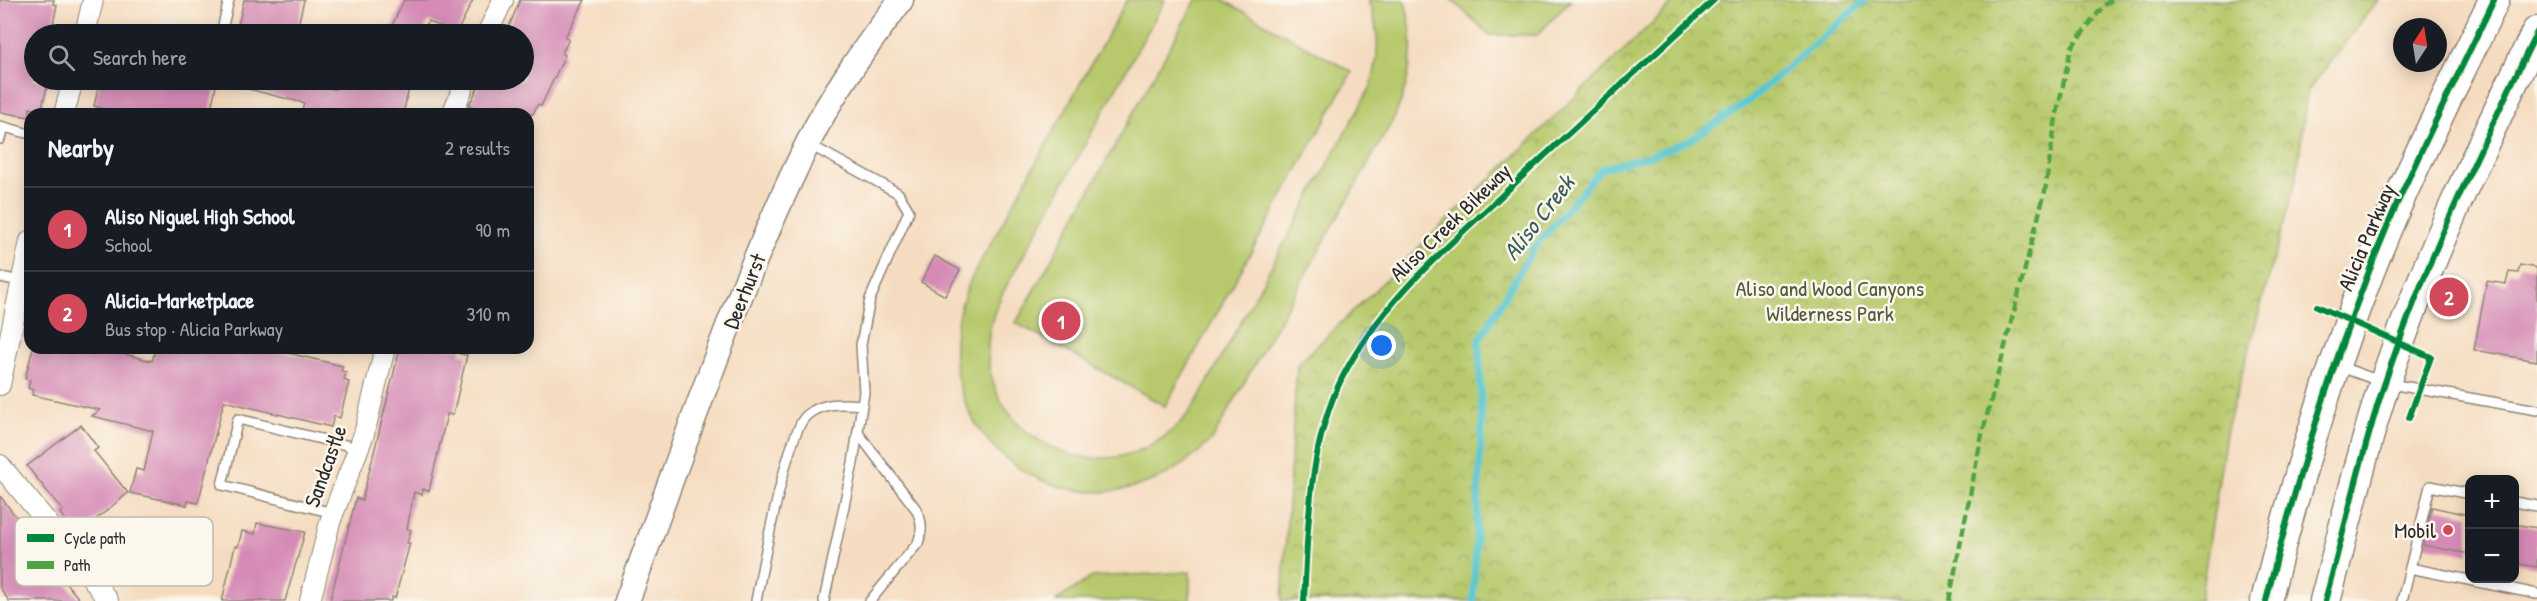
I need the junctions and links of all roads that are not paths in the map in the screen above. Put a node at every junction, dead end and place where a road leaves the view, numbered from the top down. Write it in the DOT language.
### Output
graph roads {
  1 [pos="93,0"];
  2 [pos="229,0"];
  3 [pos="503,0"];
  4 [pos="901,0"];
  5 [pos="2494,0"];
  6 [pos="87,24"];
  7 [pos="223,24"];
  8 [pos="492,24"];
  9 [pos="2537,32"];
  10 [pos="70,90"];
  11 [pos="462,90"];
  12 [pos="66,108"];
  13 [pos="454,108"];
  14 [pos="2,127"];
  15 [pos="24,132"];
  16 [pos="0,139"];
  17 [pos="807,144"];
  18 [pos="24,268"];
  19 [pos="0,277"];
  20 [pos="21,281"];
  21 [pos="383,354"];
  22 [pos="2335,365"];
  23 [pos="2385,383"];
  24 [pos="0,385"];
  25 [pos="862,405"];
  26 [pos="2537,410"];
  27 [pos="858,433"];
  28 [pos="358,448"];
  29 [pos="0,465"];
  30 [pos="2465,493"];
  31 [pos="2519,503"];
  32 [pos="2537,506"];
  33 [pos="333,513"];
  34 [pos="43,517"];
  35 [pos="2410,568"];
  36 [pos="97,586"];
  37 [pos="2537,594"];
  38 [pos="108,601"];
  39 [pos="310,601"];
  40 [pos="627,601"];
  41 [pos="756,601"];
  42 [pos="824,601"];
  43 [pos="870,601"];
  44 [pos="2266,601"];
  45 [pos="2325,601"];
  46 [pos="2402,601"];
  1 -- 6 [label="street"];
  2 -- 7 [label="lane"];
  3 -- 8 [label="street"];
  4 -- 17 [label="street, Deerhurst"];
  5 -- 22 [label="main road, Alicia Parkway"];
  9 -- 23 [label="main road"];
  10 -- 12 [label="street"];
  11 -- 13 [label="street"];
  14 -- 15 [label="lane"];
  14 -- 16 [label="lane"];
  17 -- 25 [label="lane"];
  17 -- 40 [label="street, Deerhurst"];
  18 -- 20 [label="street"];
  19 -- 20 [label="lane"];
  20 -- 24 [label="street"];
  21 -- 28 [label="street, Sandcastle"];
  22 -- 23 [label="lane"];
  22 -- 44 [label="main road, Alicia Parkway"];
  23 -- 26 [label="lane"];
  23 -- 45 [label="main road"];
  25 -- 27 [label="lane"];
  25 -- 41 [label="lane"];
  27 -- 42 [label="lane"];
  27 -- 43 [label="lane"];
  28 -- 33 [label="street, Sandcastle"];
  28 -- 33 [label="lane"];
  29 -- 34 [label="street"];
  30 -- 35 [label="lane"];
  31 -- 32 [label="lane"];
  33 -- 39 [label="street, Sandcastle"];
  35 -- 37 [label="lane"];
  35 -- 46 [label="lane"];
  36 -- 38 [label="street"];
}
